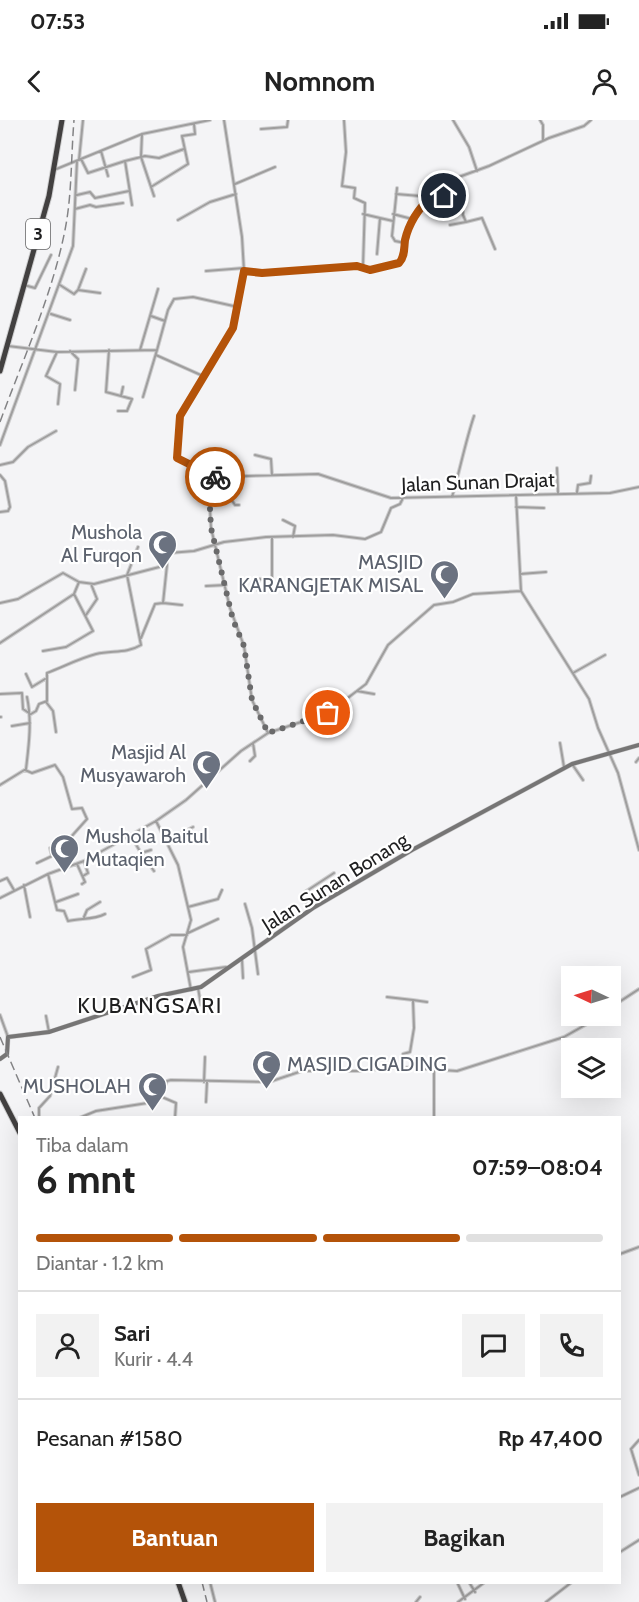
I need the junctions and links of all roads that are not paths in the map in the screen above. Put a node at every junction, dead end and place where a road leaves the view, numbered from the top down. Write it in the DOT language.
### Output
graph roads {
  1 [pos="62,120"];
  2 [pos="83,120"];
  3 [pos="210,120"];
  4 [pos="224,120"];
  5 [pos="288,120"];
  6 [pos="344,120"];
  7 [pos="453,120"];
  8 [pos="540,120"];
  9 [pos="591,120"];
  10 [pos="194,124"];
  11 [pos="261,129"];
  12 [pos="142,134"];
  13 [pos="543,140"];
  14 [pos="184,149"];
  15 [pos="101,151"];
  16 [pos="141,157"];
  17 [pos="79,160"];
  18 [pos="124,161"];
  19 [pos="106,167"];
  20 [pos="275,167"];
  21 [pos="54,170"];
  22 [pos="477,171"];
  23 [pos="108,176"];
  24 [pos="455,178"];
  25 [pos="235,184"];
  26 [pos="151,187"];
  27 [pos="397,188"];
  28 [pos="129,191"];
  29 [pos="236,194"];
  30 [pos="396,194"];
  31 [pos="76,195"];
  32 [pos="154,196"];
  33 [pos="432,197"];
  34 [pos="123,203"];
  35 [pos="132,205"];
  36 [pos="75,209"];
  37 [pos="363,214"];
  38 [pos="393,214"];
  39 [pos="380,218"];
  40 [pos="412,219"];
  41 [pos="177,220"];
  42 [pos="393,221"];
  43 [pos="466,222"];
  44 [pos="450,225"];
  45 [pos="405,243"];
  46 [pos="495,249"];
  47 [pos="377,254"];
  48 [pos="51,255"];
  49 [pos="363,266"];
  50 [pos="86,269"];
  51 [pos="244,270"];
  52 [pos="206,271"];
  53 [pos="24,285"];
  54 [pos="60,285"];
  55 [pos="158,289"];
  56 [pos="78,290"];
  57 [pos="100,293"];
  58 [pos="238,308"];
  59 [pos="50,314"];
  60 [pos="151,316"];
  61 [pos="70,320"];
  62 [pos="165,321"];
  63 [pos="8,346"];
  64 [pos="34,348"];
  65 [pos="109,350"];
  66 [pos="140,350"];
  67 [pos="157,350"];
  68 [pos="70,351"];
  69 [pos="57,352"];
  70 [pos="156,355"];
  71 [pos="0,371"];
  72 [pos="204,376"];
  73 [pos="123,387"];
  74 [pos="75,390"];
  75 [pos="121,396"];
  76 [pos="143,397"];
  77 [pos="58,404"];
  78 [pos="118,411"];
  79 [pos="474,416"];
  80 [pos="56,431"];
  81 [pos="0,446"];
  82 [pos="255,455"];
  83 [pos="219,463"];
  84 [pos="0,465"];
  85 [pos="557,468"];
  86 [pos="0,475"];
  87 [pos="272,476"];
  88 [pos="591,476"];
  89 [pos="217,477"];
  90 [pos="639,487"];
  91 [pos="578,492"];
  92 [pos="558,493"];
  93 [pos="516,495"];
  94 [pos="452,497"];
  95 [pos="403,498"];
  96 [pos="211,500"];
  97 [pos="239,505"];
  98 [pos="516,507"];
  99 [pos="544,508"];
  100 [pos="0,513"];
  101 [pos="283,520"];
  102 [pos="272,537"];
  103 [pos="293,537"];
  104 [pos="214,545"];
  105 [pos="138,547"];
  106 [pos="167,565"];
  107 [pos="546,572"];
  108 [pos="520,574"];
  109 [pos="127,575"];
  110 [pos="79,582"];
  111 [pos="91,584"];
  112 [pos="226,585"];
  113 [pos="206,586"];
  114 [pos="258,590"];
  115 [pos="521,591"];
  116 [pos="74,594"];
  117 [pos="0,603"];
  118 [pos="163,603"];
  119 [pos="182,605"];
  120 [pos="86,615"];
  121 [pos="141,638"];
  122 [pos="0,643"];
  123 [pos="43,651"];
  124 [pos="605,655"];
  125 [pos="573,673"];
  126 [pos="26,674"];
  127 [pos="45,679"];
  128 [pos="357,691"];
  129 [pos="0,694"];
  130 [pos="374,694"];
  131 [pos="27,698"];
  132 [pos="46,702"];
  133 [pos="30,714"];
  134 [pos="30,723"];
  135 [pos="12,726"];
  136 [pos="56,732"];
  137 [pos="268,733"];
  138 [pos="253,743"];
  139 [pos="560,743"];
  140 [pos="639,745"];
  141 [pos="609,753"];
  142 [pos="639,758"];
  143 [pos="250,761"];
  144 [pos="636,762"];
  145 [pos="572,764"];
  146 [pos="564,767"];
  147 [pos="25,770"];
  148 [pos="583,780"];
  149 [pos="0,785"];
  150 [pos="156,821"];
  151 [pos="192,827"];
  152 [pos="131,836"];
  153 [pos="166,843"];
  154 [pos="151,850"];
  155 [pos="639,850"];
  156 [pos="141,853"];
  157 [pos="84,861"];
  158 [pos="37,862"];
  159 [pos="77,864"];
  160 [pos="154,871"];
  161 [pos="334,873"];
  162 [pos="48,874"];
  163 [pos="82,876"];
  164 [pos="0,881"];
  165 [pos="82,884"];
  166 [pos="24,885"];
  167 [pos="14,890"];
  168 [pos="222,890"];
  169 [pos="78,894"];
  170 [pos="0,898"];
  171 [pos="100,902"];
  172 [pos="56,903"];
  173 [pos="245,904"];
  174 [pos="188,907"];
  175 [pos="313,908"];
  176 [pos="105,914"];
  177 [pos="30,917"];
  178 [pos="84,917"];
  179 [pos="218,919"];
  180 [pos="187,934"];
  181 [pos="254,950"];
  182 [pos="242,958"];
  183 [pos="229,968"];
  184 [pos="189,972"];
  185 [pos="258,974"];
  186 [pos="133,977"];
  187 [pos="243,978"];
  188 [pos="198,988"];
  189 [pos="639,988"];
  190 [pos="191,990"];
  191 [pos="387,997"];
  192 [pos="413,1000"];
  193 [pos="621,1000"];
  194 [pos="427,1002"];
  195 [pos="201,1005"];
  196 [pos="0,1015"];
  197 [pos="46,1016"];
  198 [pos="583,1026"];
  199 [pos="49,1032"];
  200 [pos="8,1037"];
  201 [pos="205,1057"];
  202 [pos="0,1059"];
  203 [pos="58,1067"];
  204 [pos="402,1067"];
  205 [pos="434,1071"];
  206 [pos="206,1082"];
  207 [pos="0,1094"];
  208 [pos="161,1096"];
  209 [pos="206,1102"];
  210 [pos="39,1116"];
  211 [pos="85,1116"];
  212 [pos="175,1116"];
  213 [pos="434,1116"];
  214 [pos="18,1128"];
  215 [pos="639,1247"];
  216 [pos="621,1254"];
  217 [pos="639,1440"];
  218 [pos="639,1475"];
  219 [pos="639,1488"];
  220 [pos="621,1497"];
  221 [pos="639,1540"];
  222 [pos="621,1551"];
  223 [pos="179,1584"];
  224 [pos="210,1584"];
  225 [pos="459,1584"];
  226 [pos="470,1584"];
  227 [pos="483,1584"];
  228 [pos="569,1584"];
  229 [pos="475,1592"];
  230 [pos="420,1596"];
  231 [pos="465,1599"];
  232 [pos="186,1602"];
  233 [pos="215,1602"];
  234 [pos="416,1602"];
  235 [pos="459,1602"];
  236 [pos="546,1602"];
  1 -- 21 [label="highway, 3"];
  2 -- 17 [label="street"];
  3 -- 10 [label="street"];
  4 -- 25 [label="street, Jalan Sunan Drajat"];
  5 -- 11 [label="street"];
  6 -- 37 [label="street"];
  7 -- 22 [label="street"];
  8 -- 13 [label="street"];
  9 -- 13 [label="street"];
  10 -- 12 [label="street"];
  10 -- 14 [label="street"];
  12 -- 15 [label="street"];
  12 -- 16 [label="street"];
  13 -- 22 [label="street"];
  14 -- 16 [label="street"];
  14 -- 26 [label="street"];
  15 -- 17 [label="street"];
  15 -- 19 [label="street"];
  16 -- 18 [label="street"];
  16 -- 26 [label="street"];
  17 -- 19 [label="street"];
  17 -- 21 [label="street"];
  17 -- 31 [label="street"];
  18 -- 19 [label="street"];
  18 -- 28 [label="street"];
  19 -- 23 [label="street"];
  20 -- 25 [label="street"];
  21 -- 53 [label="highway, 3"];
  22 -- 24 [label="street"];
  24 -- 33 [label="street"];
  24 -- 43 [label="street"];
  25 -- 29 [label="street, Jalan Sunan Drajat"];
  26 -- 32 [label="street"];
  27 -- 30 [label="street"];
  28 -- 31 [label="street"];
  28 -- 35 [label="street"];
  29 -- 41 [label="street"];
  29 -- 51 [label="street, Jalan Sunan Drajat"];
  30 -- 33 [label="street"];
  30 -- 38 [label="street"];
  31 -- 36 [label="street"];
  33 -- 40 [label="street"];
  34 -- 36 [label="street"];
  36 -- 54 [label="street"];
  37 -- 39 [label="street"];
  37 -- 49 [label="street"];
  38 -- 40 [label="street"];
  38 -- 42 [label="street"];
  39 -- 42 [label="street"];
  39 -- 47 [label="street"];
  40 -- 45 [label="street"];
  42 -- 45 [label="street"];
  43 -- 44 [label="street"];
  43 -- 46 [label="street"];
  45 -- 49 [label="street"];
  48 -- 53 [label="street"];
  49 -- 51 [label="street"];
  50 -- 56 [label="street"];
  51 -- 52 [label="street"];
  51 -- 58 [label="street, Jalan Sunan Drajat"];
  53 -- 63 [label="highway, 3"];
  54 -- 56 [label="street"];
  54 -- 59 [label="street"];
  55 -- 60 [label="street"];
  56 -- 57 [label="street"];
  58 -- 62 [label="street"];
  58 -- 72 [label="street, Jalan Sunan Drajat"];
  59 -- 61 [label="street"];
  59 -- 64 [label="street"];
  60 -- 62 [label="street"];
  60 -- 66 [label="street"];
  62 -- 67 [label="street"];
  63 -- 64 [label="street"];
  63 -- 71 [label="highway, 3"];
  64 -- 69 [label="street"];
  64 -- 81 [label="street"];
  65 -- 66 [label="street"];
  65 -- 68 [label="street"];
  65 -- 75 [label="street"];
  66 -- 67 [label="street"];
  67 -- 70 [label="street"];
  68 -- 69 [label="street"];
  68 -- 74 [label="street"];
  69 -- 77 [label="street"];
  70 -- 72 [label="street"];
  70 -- 76 [label="street"];
  72 -- 89 [label="street, Jalan Sunan Drajat"];
  73 -- 75 [label="street"];
  75 -- 78 [label="street"];
  79 -- 94 [label="street"];
  80 -- 84 [label="street"];
  82 -- 87 [label="street"];
  83 -- 89 [label="street"];
  85 -- 92 [label="street"];
  86 -- 100 [label="street"];
  87 -- 89 [label="street, Jalan Sunan Drajat"];
  87 -- 95 [label="street, Jalan Sunan Drajat"];
  88 -- 91 [label="street"];
  89 -- 96 [label="street"];
  90 -- 91 [label="street, Jalan Sunan Drajat"];
  91 -- 92 [label="street, Jalan Sunan Drajat"];
  92 -- 93 [label="street, Jalan Sunan Drajat"];
  93 -- 94 [label="street, Jalan Sunan Drajat"];
  93 -- 98 [label="street"];
  94 -- 95 [label="street, Jalan Sunan Drajat"];
  95 -- 103 [label="street"];
  96 -- 97 [label="street"];
  96 -- 104 [label="street"];
  98 -- 99 [label="street"];
  98 -- 108 [label="street"];
  101 -- 103 [label="street"];
  102 -- 103 [label="street"];
  102 -- 104 [label="street"];
  102 -- 114 [label="street"];
  104 -- 106 [label="street"];
  104 -- 112 [label="street"];
  105 -- 109 [label="street"];
  106 -- 109 [label="street"];
  106 -- 118 [label="street"];
  107 -- 108 [label="street"];
  108 -- 115 [label="street"];
  109 -- 111 [label="street"];
  109 -- 121 [label="street"];
  110 -- 111 [label="street"];
  110 -- 116 [label="street"];
  110 -- 117 [label="street"];
  111 -- 120 [label="street"];
  112 -- 113 [label="street"];
  112 -- 137 [label="street"];
  115 -- 125 [label="street"];
  115 -- 128 [label="street"];
  116 -- 120 [label="street"];
  116 -- 122 [label="street"];
  118 -- 119 [label="street"];
  118 -- 121 [label="street"];
  120 -- 123 [label="street"];
  121 -- 127 [label="street"];
  124 -- 125 [label="street"];
  125 -- 141 [label="street"];
  126 -- 127 [label="street"];
  127 -- 132 [label="street"];
  128 -- 130 [label="street"];
  128 -- 137 [label="street"];
  129 -- 133 [label="street"];
  131 -- 133 [label="street"];
  132 -- 133 [label="street"];
  132 -- 136 [label="street"];
  133 -- 134 [label="street"];
  134 -- 135 [label="street"];
  134 -- 147 [label="street"];
  137 -- 138 [label="street"];
  138 -- 143 [label="street"];
  138 -- 150 [label="street"];
  139 -- 146 [label="street"];
  140 -- 141 [label="street, Jalan Sunan Bonang"];
  141 -- 145 [label="street, Jalan Sunan Bonang"];
  141 -- 155 [label="street"];
  142 -- 144 [label="street"];
  145 -- 146 [label="street, Jalan Sunan Bonang"];
  145 -- 148 [label="street"];
  146 -- 175 [label="street, Jalan Sunan Bonang"];
  147 -- 149 [label="street"];
  147 -- 158 [label="street"];
  150 -- 152 [label="street"];
  150 -- 153 [label="street"];
  151 -- 153 [label="street"];
  152 -- 156 [label="street"];
  152 -- 157 [label="street"];
  153 -- 174 [label="street"];
  154 -- 156 [label="street"];
  156 -- 160 [label="street"];
  157 -- 159 [label="street"];
  157 -- 163 [label="street"];
  159 -- 162 [label="street"];
  159 -- 163 [label="street"];
  161 -- 175 [label="street"];
  162 -- 166 [label="street"];
  162 -- 172 [label="street"];
  163 -- 165 [label="street"];
  164 -- 167 [label="street"];
  166 -- 167 [label="street"];
  166 -- 177 [label="street"];
  167 -- 170 [label="street"];
  168 -- 174 [label="street"];
  169 -- 172 [label="street"];
  171 -- 178 [label="street"];
  172 -- 178 [label="street"];
  173 -- 181 [label="street"];
  174 -- 180 [label="street"];
  175 -- 181 [label="street, Jalan Sunan Bonang"];
  176 -- 178 [label="street"];
  179 -- 180 [label="street"];
  180 -- 184 [label="street"];
  180 -- 186 [label="street"];
  181 -- 182 [label="street, Jalan Sunan Bonang"];
  181 -- 185 [label="street"];
  182 -- 183 [label="street, Jalan Sunan Bonang"];
  182 -- 187 [label="street"];
  183 -- 184 [label="street"];
  183 -- 188 [label="street, Jalan Sunan Bonang"];
  184 -- 190 [label="street"];
  188 -- 190 [label="street, Jalan Sunan Bonang"];
  188 -- 195 [label="street"];
  189 -- 193 [label="street"];
  190 -- 199 [label="street, Jalan Sunan Bonang"];
  191 -- 192 [label="street"];
  192 -- 194 [label="street"];
  192 -- 204 [label="street"];
  196 -- 200 [label="street"];
  197 -- 199 [label="street"];
  198 -- 205 [label="street"];
  199 -- 200 [label="street, Jalan Sunan Bonang"];
  200 -- 202 [label="street"];
  201 -- 206 [label="street"];
  203 -- 210 [label="street"];
  204 -- 205 [label="street"];
  204 -- 206 [label="street"];
  205 -- 213 [label="street"];
  206 -- 208 [label="street"];
  206 -- 209 [label="street"];
  207 -- 214 [label="highway"];
  208 -- 211 [label="street"];
  208 -- 212 [label="street"];
  215 -- 216 [label="street"];
  217 -- 218 [label="street"];
  219 -- 220 [label="street"];
  221 -- 222 [label="street"];
  223 -- 232 [label="highway"];
  224 -- 233 [label="street"];
  225 -- 231 [label="street"];
  226 -- 229 [label="street"];
  227 -- 229 [label="street"];
  228 -- 236 [label="street"];
  229 -- 231 [label="street"];
  230 -- 234 [label="street"];
  231 -- 235 [label="street"];
}
